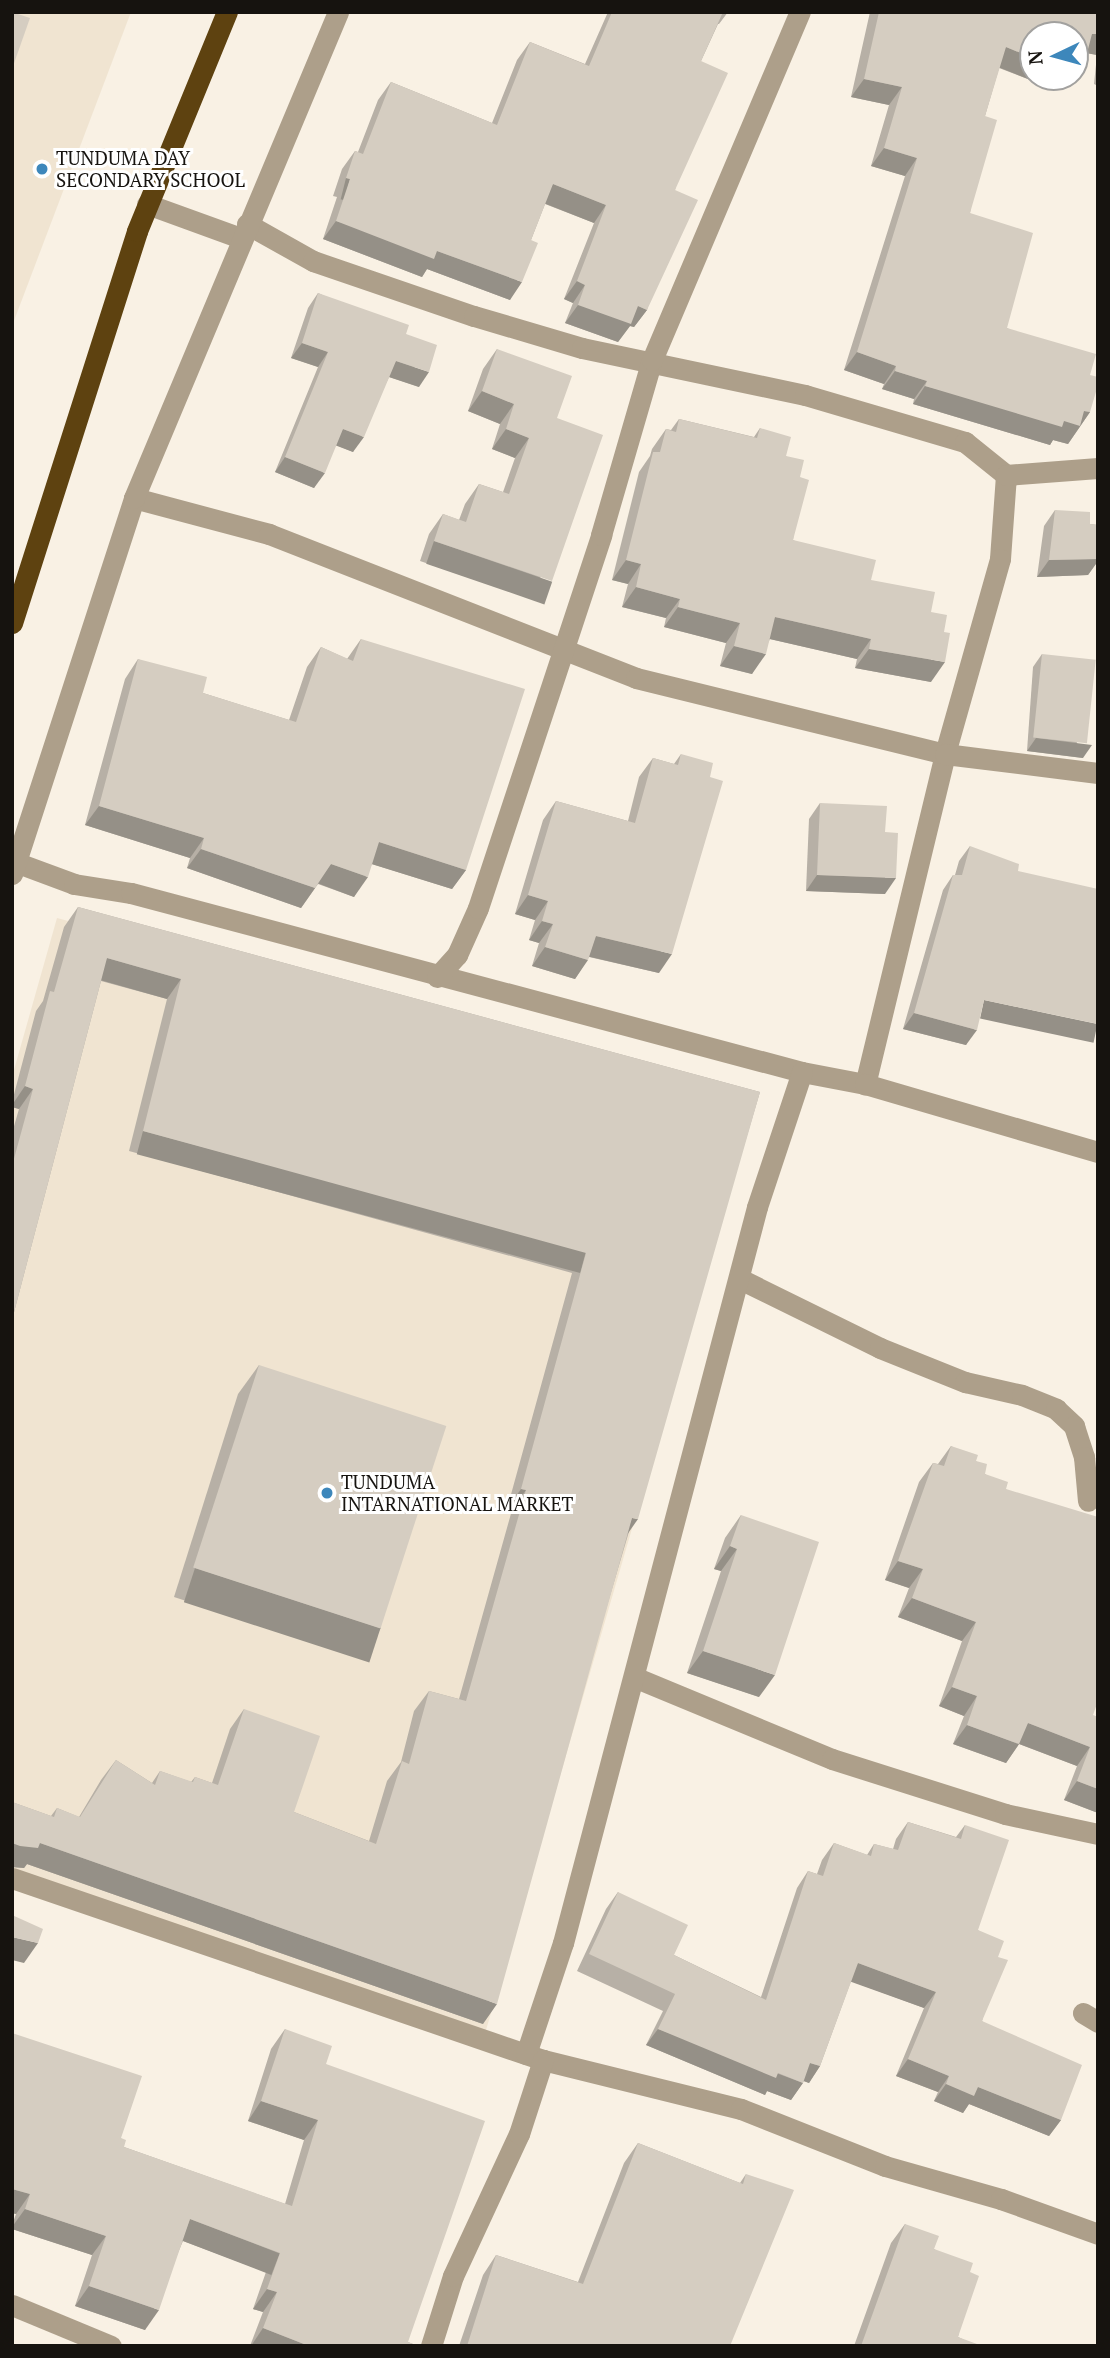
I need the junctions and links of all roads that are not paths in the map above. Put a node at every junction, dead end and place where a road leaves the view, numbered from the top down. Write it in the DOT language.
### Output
graph roads {
  1 [pos="227,12"];
  2 [pos="338,12"];
  3 [pos="800,12"];
  4 [pos="147,204"];
  5 [pos="244,231"];
  6 [pos="652,360"];
  7 [pos="1098,468"];
  8 [pos="1006,475"];
  9 [pos="134,498"];
  10 [pos="12,623"];
  11 [pos="561,649"];
  12 [pos="945,754"];
  13 [pos="1098,774"];
  14 [pos="14,868"];
  15 [pos="437,977"];
  16 [pos="802,1072"];
  17 [pos="864,1084"];
  18 [pos="1098,1152"];
  19 [pos="740,1279"];
  20 [pos="1088,1501"];
  21 [pos="634,1677"];
  22 [pos="1098,1834"];
  23 [pos="12,1878"];
  24 [pos="535,2057"];
  25 [pos="1098,2234"];
  26 [pos="12,2305"];
  27 [pos="111,2346"];
  28 [pos="431,2346"];
  1 -- 4 [label="highway"];
  2 -- 5 [label="street"];
  3 -- 6 [label="street"];
  4 -- 5 [label="street"];
  4 -- 10 [label="highway"];
  5 -- 6 [label="street"];
  5 -- 9 [label="street"];
  6 -- 8 [label="street"];
  6 -- 11 [label="street"];
  7 -- 8 [label="street"];
  8 -- 12 [label="street"];
  9 -- 11 [label="street"];
  9 -- 14 [label="street"];
  11 -- 12 [label="street"];
  11 -- 15 [label="street"];
  12 -- 13 [label="street"];
  12 -- 17 [label="street"];
  14 -- 15 [label="street"];
  15 -- 16 [label="street"];
  16 -- 17 [label="street"];
  16 -- 19 [label="street"];
  17 -- 18 [label="street"];
  19 -- 20 [label="street"];
  19 -- 21 [label="street"];
  21 -- 22 [label="street"];
  21 -- 24 [label="street"];
  23 -- 24 [label="street"];
  24 -- 25 [label="street"];
  24 -- 28 [label="street"];
  26 -- 27 [label="street"];
}
